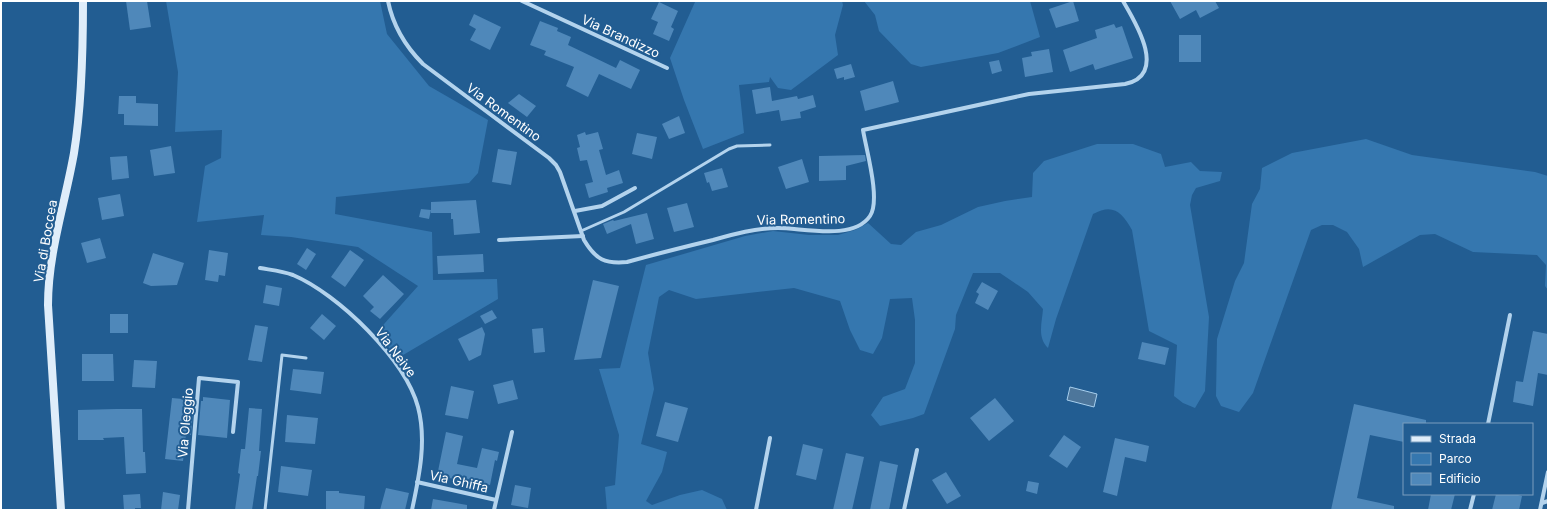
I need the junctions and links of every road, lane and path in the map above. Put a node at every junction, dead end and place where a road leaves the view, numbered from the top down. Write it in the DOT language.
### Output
graph roads {
  1 [pos="83,1"];
  2 [pos="388,1"];
  3 [pos="522,1"];
  4 [pos="1123,1"];
  5 [pos="667,68"];
  6 [pos="770,145"];
  7 [pos="635,188"];
  8 [pos="574,211"];
  9 [pos="582,233"];
  10 [pos="499,240"];
  11 [pos="260,268"];
  12 [pos="1510,315"];
  13 [pos="306,358"];
  14 [pos="1488,423"];
  15 [pos="233,432"];
  16 [pos="512,432"];
  17 [pos="770,438"];
  18 [pos="917,450"];
  19 [pos="1548,472"];
  20 [pos="417,482"];
  21 [pos="1474,495"];
  22 [pos="496,500"];
  23 [pos="1548,500"];
  24 [pos="1542,504"];
  25 [pos="61,510"];
  26 [pos="188,510"];
  27 [pos="265,510"];
  28 [pos="412,510"];
  29 [pos="494,510"];
  30 [pos="756,510"];
  31 [pos="904,510"];
  32 [pos="1470,510"];
  33 [pos="1540,510"];
  1 -- 25 [label="street, Via di Boccea"];
  2 -- 8 [label="street, Via Romentino"];
  3 -- 5 [label="street, Via Brandizzo"];
  4 -- 9 [label="street, Via Romentino"];
  6 -- 9 [label="lane"];
  7 -- 8 [label="street"];
  8 -- 9 [label="street, Via Romentino"];
  9 -- 10 [label="street"];
  11 -- 20 [label="street, Via Neive"];
  12 -- 14 [label="street"];
  13 -- 27 [label="lane"];
  15 -- 26 [label="street, Via Oleggio"];
  16 -- 22 [label="street"];
  17 -- 30 [label="street"];
  18 -- 31 [label="street"];
  19 -- 24 [label="street"];
  20 -- 22 [label="street, Via Ghiffa"];
  20 -- 28 [label="street, Via Neive"];
  21 -- 32 [label="street"];
  22 -- 29 [label="street"];
  23 -- 24 [label="street"];
  24 -- 33 [label="street"];
}
